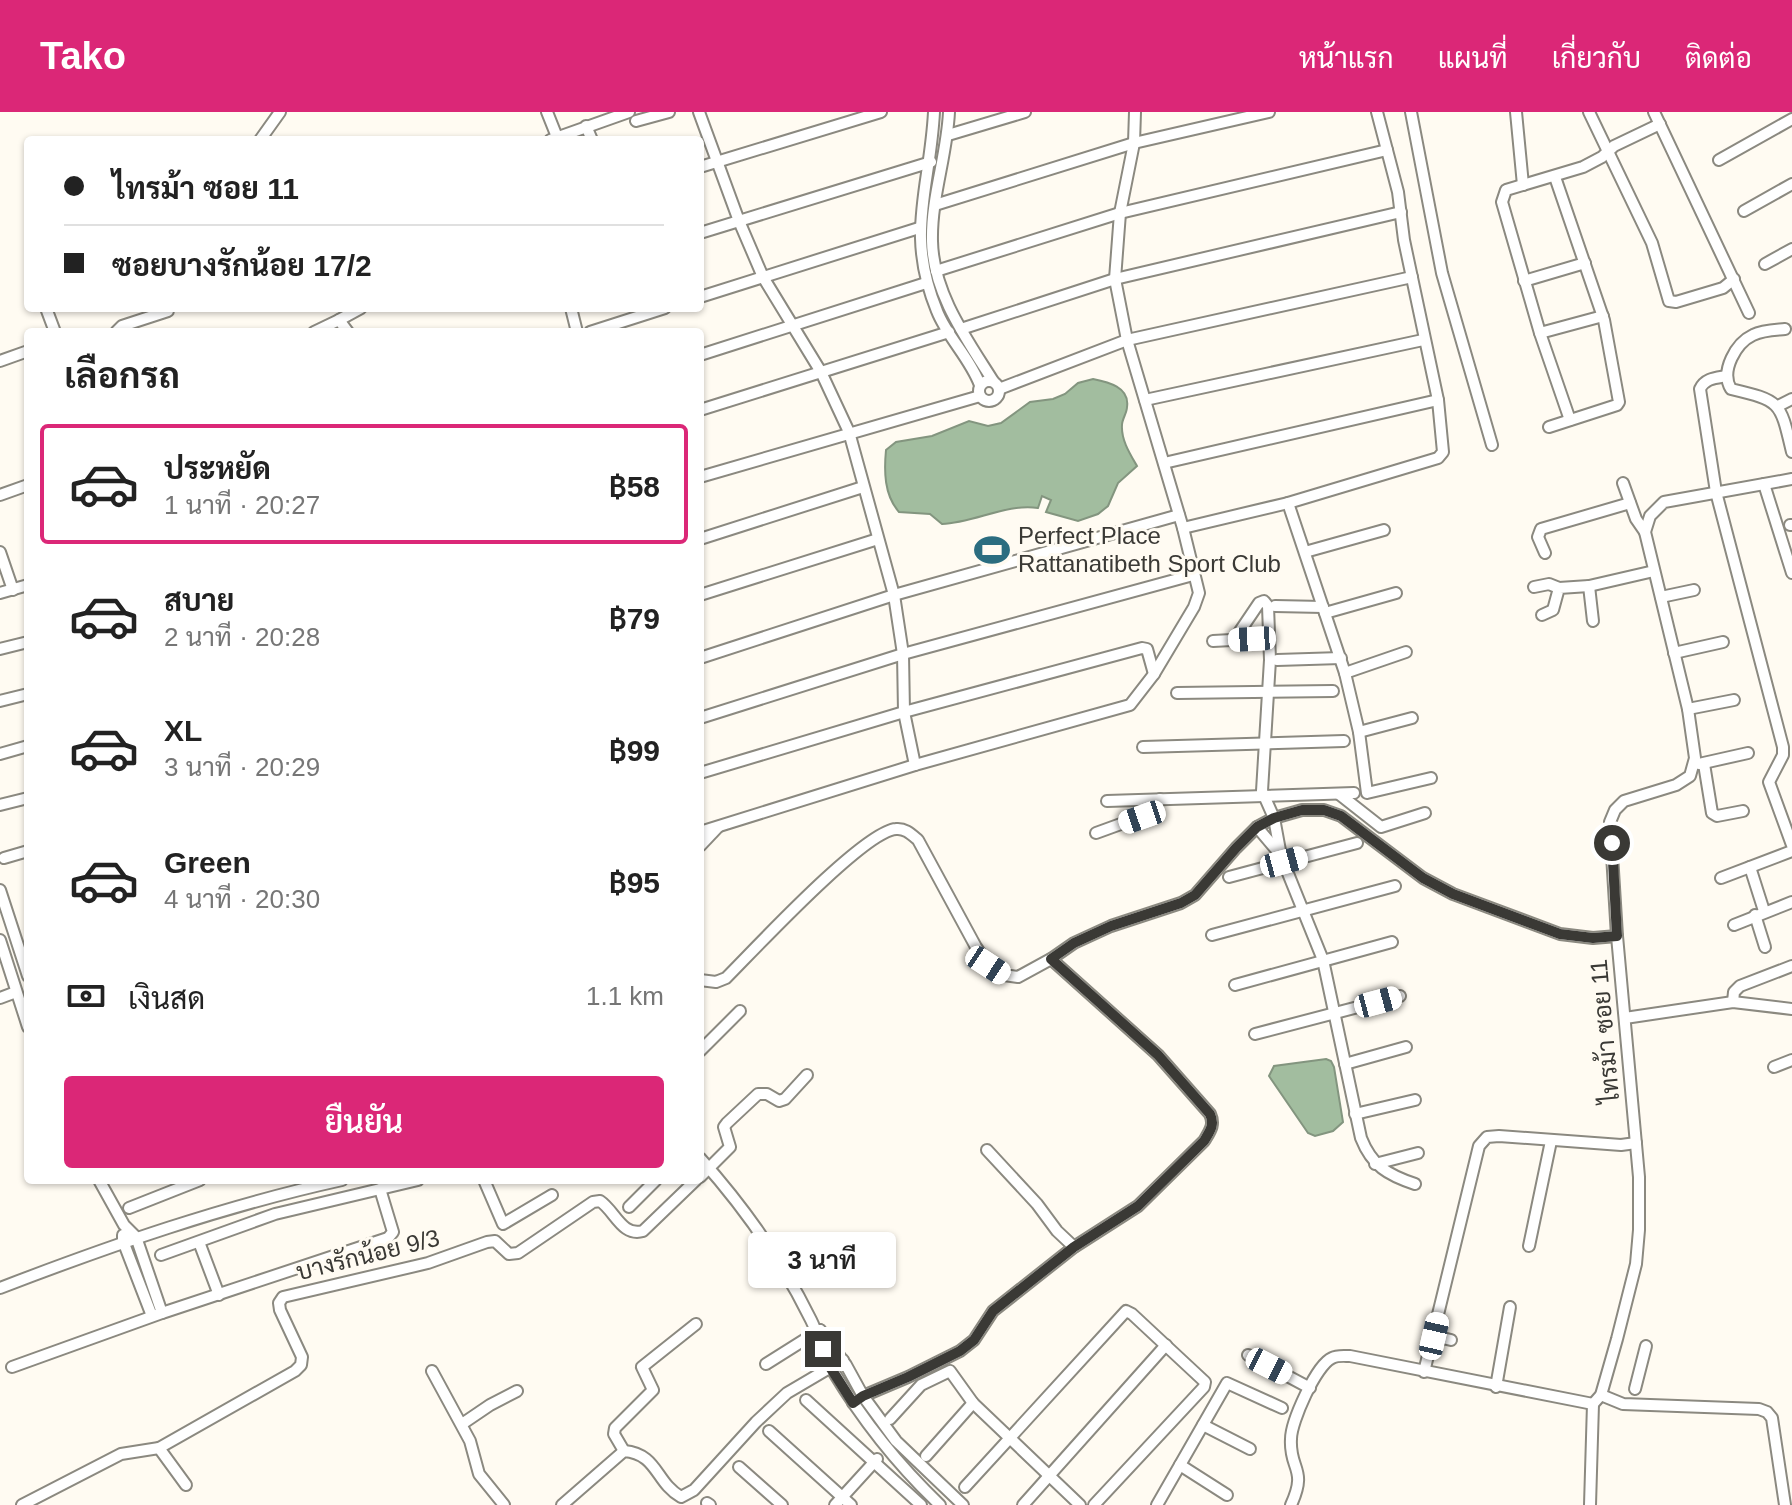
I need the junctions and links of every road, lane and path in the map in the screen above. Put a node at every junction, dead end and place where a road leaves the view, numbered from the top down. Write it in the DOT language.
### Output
graph roads {
  1 [pos="280,112"];
  2 [pos="547,112"];
  3 [pos="669,112"];
  4 [pos="699,112"];
  5 [pos="881,112"];
  6 [pos="934,112"];
  7 [pos="949,112"];
  8 [pos="1025,112"];
  9 [pos="1135,112"];
  10 [pos="1269,112"];
  11 [pos="1377,112"];
  12 [pos="1411,112"];
  13 [pos="1516,112"];
  14 [pos="1589,112"];
  15 [pos="1654,112"];
  16 [pos="632,117"];
  17 [pos="1789,121"];
  18 [pos="1660,124"];
  19 [pos="586,126"];
  20 [pos="1792,134"];
  21 [pos="948,135"];
  22 [pos="263,136"];
  23 [pos="553,136"];
  24 [pos="561,136"];
  25 [pos="590,136"];
  26 [pos="1134,143"];
  27 [pos="1387,150"];
  28 [pos="1607,153"];
  29 [pos="1719,160"];
  30 [pos="716,162"];
  31 [pos="929,162"];
  32 [pos="944,163"];
  33 [pos="704,166"];
  34 [pos="1555,177"];
  35 [pos="1792,184"];
  36 [pos="1523,185"];
  37 [pos="935,205"];
  38 [pos="1744,211"];
  39 [pos="1401,212"];
  40 [pos="1120,213"];
  41 [pos="739,221"];
  42 [pos="919,228"];
  43 [pos="704,232"];
  44 [pos="1792,249"];
  45 [pos="1585,263"];
  46 [pos="1765,264"];
  47 [pos="936,271"];
  48 [pos="763,277"];
  49 [pos="1412,277"];
  50 [pos="1115,279"];
  51 [pos="1734,279"];
  52 [pos="1524,281"];
  53 [pos="926,283"];
  54 [pos="704,296"];
  55 [pos="165,312"];
  56 [pos="354,312"];
  57 [pos="652,312"];
  58 [pos="1749,313"];
  59 [pos="1603,316"];
  60 [pos="339,320"];
  61 [pos="792,325"];
  62 [pos="120,328"];
  63 [pos="322,328"];
  64 [pos="345,328"];
  65 [pos="602,328"];
  66 [pos="961,329"];
  67 [pos="1785,329"];
  68 [pos="949,332"];
  69 [pos="1540,333"];
  70 [pos="1127,340"];
  71 [pos="1423,340"];
  72 [pos="24,352"];
  73 [pos="704,354"];
  74 [pos="0,361"];
  75 [pos="821,372"];
  76 [pos="1727,376"];
  77 [pos="996,385"];
  78 [pos="980,390"];
  79 [pos="1792,399"];
  80 [pos="1145,400"];
  81 [pos="1438,400"];
  82 [pos="1778,406"];
  83 [pos="704,409"];
  84 [pos="1570,420"];
  85 [pos="1549,427"];
  86 [pos="849,432"];
  87 [pos="1492,445"];
  88 [pos="1792,452"];
  89 [pos="1164,463"];
  90 [pos="704,476"];
  91 [pos="1792,479"];
  92 [pos="1623,483"];
  93 [pos="1764,484"];
  94 [pos="24,486"];
  95 [pos="863,487"];
  96 [pos="1716,492"];
  97 [pos="0,495"];
  98 [pos="1288,503"];
  99 [pos="1630,503"];
  100 [pos="1179,515"];
  101 [pos="1183,528"];
  102 [pos="1384,530"];
  103 [pos="1645,532"];
  104 [pos="704,538"];
  105 [pos="878,539"];
  106 [pos="0,552"];
  107 [pos="1305,552"];
  108 [pos="1545,553"];
  109 [pos="1654,571"];
  110 [pos="1792,573"];
  111 [pos="1193,575"];
  112 [pos="24,586"];
  113 [pos="1589,586"];
  114 [pos="1534,587"];
  115 [pos="1559,588"];
  116 [pos="13,590"];
  117 [pos="1694,590"];
  118 [pos="0,593"];
  119 [pos="1396,593"];
  120 [pos="704,594"];
  121 [pos="894,595"];
  122 [pos="1661,597"];
  123 [pos="1275,606"];
  124 [pos="1324,610"];
  125 [pos="1542,615"];
  126 [pos="1593,621"];
  127 [pos="1269,638"];
  128 [pos="1234,640"];
  129 [pos="1213,641"];
  130 [pos="1723,642"];
  131 [pos="24,643"];
  132 [pos="0,649"];
  133 [pos="1406,652"];
  134 [pos="1674,653"];
  135 [pos="903,654"];
  136 [pos="704,657"];
  137 [pos="1341,658"];
  138 [pos="1277,660"];
  139 [pos="1345,673"];
  140 [pos="1154,674"];
  141 [pos="1333,691"];
  142 [pos="1267,692"];
  143 [pos="1177,693"];
  144 [pos="24,695"];
  145 [pos="1734,700"];
  146 [pos="0,701"];
  147 [pos="1688,709"];
  148 [pos="904,712"];
  149 [pos="704,717"];
  150 [pos="1412,718"];
  151 [pos="1359,732"];
  152 [pos="1344,741"];
  153 [pos="1263,745"];
  154 [pos="24,747"];
  155 [pos="1143,747"];
  156 [pos="1748,753"];
  157 [pos="0,754"];
  158 [pos="1699,764"];
  159 [pos="915,765"];
  160 [pos="704,772"];
  161 [pos="1431,778"];
  162 [pos="1354,793"];
  163 [pos="1339,794"];
  164 [pos="1263,797"];
  165 [pos="24,799"];
  166 [pos="1160,799"];
  167 [pos="1107,801"];
  168 [pos="0,805"];
  169 [pos="1743,811"];
  170 [pos="1425,813"];
  171 [pos="1274,818"];
  172 [pos="720,826"];
  173 [pos="1257,827"];
  174 [pos="704,831"];
  175 [pos="1096,833"];
  176 [pos="704,842"];
  177 [pos="1357,843"];
  178 [pos="1792,848"];
  179 [pos="24,852"];
  180 [pos="4,858"];
  181 [pos="1283,859"];
  182 [pos="1750,867"];
  183 [pos="1229,877"];
  184 [pos="1721,878"];
  185 [pos="1395,886"];
  186 [pos="0,890"];
  187 [pos="1792,902"];
  188 [pos="1304,911"];
  189 [pos="1759,913"];
  190 [pos="1734,925"];
  191 [pos="1212,935"];
  192 [pos="1617,936"];
  193 [pos="0,940"];
  194 [pos="1392,942"];
  195 [pos="1765,947"];
  196 [pos="1051,959"];
  197 [pos="1323,960"];
  198 [pos="24,964"];
  199 [pos="1792,966"];
  200 [pos="704,980"];
  201 [pos="1235,985"];
  202 [pos="16,992"];
  203 [pos="1400,996"];
  204 [pos="0,998"];
  205 [pos="1733,1002"];
  206 [pos="1792,1009"];
  207 [pos="740,1011"];
  208 [pos="1335,1013"];
  209 [pos="24,1015"];
  210 [pos="1625,1018"];
  211 [pos="1255,1034"];
  212 [pos="704,1047"];
  213 [pos="1406,1047"];
  214 [pos="1792,1060"];
  215 [pos="1345,1064"];
  216 [pos="1774,1067"];
  217 [pos="807,1075"];
  218 [pos="1415,1100"];
  219 [pos="1355,1114"];
  220 [pos="1551,1141"];
  221 [pos="1636,1143"];
  222 [pos="987,1150"];
  223 [pos="1418,1153"];
  224 [pos="704,1162"];
  225 [pos="1375,1164"];
  226 [pos="709,1168"];
  227 [pos="704,1173"];
  228 [pos="101,1184"];
  229 [pos="190,1184"];
  230 [pos="325,1184"];
  231 [pos="401,1184"];
  232 [pos="486,1184"];
  233 [pos="652,1184"];
  234 [pos="692,1184"];
  235 [pos="1415,1184"];
  236 [pos="380,1189"];
  237 [pos="552,1195"];
  238 [pos="629,1207"];
  239 [pos="129,1208"];
  240 [pos="124,1225"];
  241 [pos="136,1237"];
  242 [pos="123,1241"];
  243 [pos="199,1242"];
  244 [pos="1529,1246"];
  245 [pos="1074,1247"];
  246 [pos="161,1255"];
  247 [pos="0,1288"];
  248 [pos="219,1295"];
  249 [pos="1510,1307"];
  250 [pos="157,1315"];
  251 [pos="696,1324"];
  252 [pos="818,1331"];
  253 [pos="1434,1336"];
  254 [pos="1451,1340"];
  255 [pos="1166,1345"];
  256 [pos="1646,1346"];
  257 [pos="1248,1355"];
  258 [pos="843,1360"];
  259 [pos="766,1364"];
  260 [pos="12,1367"];
  261 [pos="830,1367"];
  262 [pos="432,1371"];
  263 [pos="1424,1372"];
  264 [pos="1496,1387"];
  265 [pos="1310,1388"];
  266 [pos="1635,1389"];
  267 [pos="517,1391"];
  268 [pos="1601,1395"];
  269 [pos="863,1396"];
  270 [pos="806,1400"];
  271 [pos="853,1403"];
  272 [pos="973,1403"];
  273 [pos="1593,1404"];
  274 [pos="1282,1408"];
  275 [pos="890,1419"];
  276 [pos="462,1424"];
  277 [pos="1203,1425"];
  278 [pos="769,1431"];
  279 [pos="1008,1439"];
  280 [pos="896,1441"];
  281 [pos="159,1448"];
  282 [pos="1250,1449"];
  283 [pos="886,1450"];
  284 [pos="624,1451"];
  285 [pos="926,1456"];
  286 [pos="875,1462"];
  287 [pos="1180,1465"];
  288 [pos="739,1467"];
  289 [pos="1048,1477"];
  290 [pos="186,1485"];
  291 [pos="965,1487"];
  292 [pos="1227,1495"];
  293 [pos="843,1502"];
  294 [pos="22,1505"];
  295 [pos="504,1505"];
  296 [pos="562,1505"];
  297 [pos="782,1505"];
  298 [pos="921,1505"];
  299 [pos="940,1505"];
  300 [pos="963,1505"];
  301 [pos="1023,1505"];
  302 [pos="1080,1505"];
  303 [pos="1094,1505"];
  304 [pos="1157,1505"];
  305 [pos="1291,1505"];
  306 [pos="1590,1505"];
  307 [pos="1785,1505"];
  1 -- 22 [label="street"];
  2 -- 23 [label="street"];
  3 -- 16 [label="street"];
  4 -- 30 [label="street"];
  5 -- 30 [label="street"];
  6 -- 31 [label="street"];
  7 -- 21 [label="street"];
  8 -- 21 [label="street"];
  9 -- 26 [label="street"];
  10 -- 26 [label="street"];
  11 -- 27 [label="street"];
  12 -- 87 [label="street"];
  13 -- 36 [label="street"];
  14 -- 28 [label="street"];
  15 -- 18 [label="street"];
  16 -- 19 [label="street"];
  17 -- 20 [label="street"];
  17 -- 29 [label="street"];
  18 -- 28 [label="street"];
  18 -- 51 [label="street"];
  19 -- 24 [label="street"];
  19 -- 25 [label="street"];
  21 -- 32 [label="street"];
  26 -- 37 [label="street"];
  26 -- 40 [label="street"];
  27 -- 39 [label="street"];
  27 -- 40 [label="street"];
  28 -- 34 [label="street"];
  28 -- 51 [label="street"];
  30 -- 33 [label="street"];
  30 -- 41 [label="street"];
  31 -- 32 [label="street"];
  31 -- 41 [label="street"];
  31 -- 42 [label="street"];
  32 -- 37 [label="street"];
  34 -- 36 [label="street"];
  34 -- 45 [label="street"];
  35 -- 38 [label="street"];
  36 -- 52 [label="street"];
  37 -- 47 [label="street"];
  39 -- 49 [label="street"];
  39 -- 50 [label="street"];
  40 -- 47 [label="street"];
  40 -- 50 [label="street"];
  41 -- 43 [label="street"];
  41 -- 48 [label="street"];
  42 -- 48 [label="street"];
  42 -- 53 [label="street"];
  44 -- 46 [label="street"];
  45 -- 52 [label="street"];
  45 -- 59 [label="street"];
  47 -- 66 [label="street"];
  48 -- 54 [label="street"];
  48 -- 61 [label="street"];
  49 -- 70 [label="street"];
  49 -- 71 [label="street"];
  50 -- 66 [label="street"];
  50 -- 70 [label="street"];
  51 -- 58 [label="street"];
  52 -- 69 [label="street"];
  53 -- 61 [label="street"];
  53 -- 68 [label="street"];
  55 -- 62 [label="street"];
  56 -- 60 [label="street"];
  57 -- 65 [label="street"];
  59 -- 69 [label="street"];
  59 -- 84 [label="street"];
  60 -- 63 [label="street"];
  60 -- 64 [label="street"];
  61 -- 73 [label="street"];
  61 -- 75 [label="street"];
  66 -- 77 [label="street"];
  67 -- 76 [label="street"];
  68 -- 75 [label="street"];
  68 -- 78 [label="street"];
  69 -- 84 [label="street"];
  70 -- 77 [label="street"];
  70 -- 80 [label="street"];
  71 -- 80 [label="street"];
  71 -- 81 [label="street"];
  72 -- 74 [label="street"];
  75 -- 83 [label="street"];
  75 -- 86 [label="street"];
  76 -- 82 [label="street"];
  76 -- 96 [label="street"];
  77 -- 78 [label="street"];
  77 -- 78 [label="street"];
  78 -- 86 [label="street"];
  79 -- 82 [label="street"];
  80 -- 89 [label="street"];
  81 -- 89 [label="street"];
  81 -- 98 [label="street"];
  82 -- 88 [label="street"];
  84 -- 85 [label="street"];
  86 -- 90 [label="street"];
  86 -- 95 [label="street"];
  89 -- 100 [label="street"];
  91 -- 93 [label="street"];
  92 -- 99 [label="street"];
  93 -- 96 [label="street"];
  93 -- 110 [label="street"];
  94 -- 97 [label="street"];
  95 -- 104 [label="street"];
  95 -- 105 [label="street"];
  96 -- 103 [label="street"];
  96 -- 178 [label="street"];
  98 -- 101 [label="street"];
  98 -- 107 [label="street"];
  99 -- 103 [label="street"];
  99 -- 108 [label="street"];
  100 -- 101 [label="street"];
  100 -- 121 [label="street"];
  101 -- 111 [label="street"];
  102 -- 107 [label="street"];
  103 -- 109 [label="street"];
  105 -- 120 [label="street"];
  105 -- 121 [label="street"];
  106 -- 116 [label="street"];
  107 -- 124 [label="street"];
  109 -- 113 [label="street"];
  109 -- 122 [label="street"];
  111 -- 135 [label="street"];
  111 -- 140 [label="street"];
  112 -- 116 [label="street"];
  113 -- 115 [label="street"];
  113 -- 126 [label="street"];
  114 -- 115 [label="street"];
  115 -- 125 [label="street"];
  116 -- 118 [label="street"];
  117 -- 122 [label="street"];
  119 -- 124 [label="street"];
  121 -- 135 [label="street"];
  121 -- 136 [label="street"];
  122 -- 134 [label="street"];
  123 -- 124 [label="street"];
  124 -- 137 [label="street"];
  127 -- 128 [label="street"];
  127 -- 128 [label="street"];
  127 -- 142 [label="street"];
  128 -- 129 [label="street"];
  130 -- 134 [label="street"];
  131 -- 132 [label="street"];
  133 -- 139 [label="street"];
  134 -- 147 [label="street"];
  135 -- 148 [label="street"];
  135 -- 149 [label="street"];
  137 -- 138 [label="street"];
  137 -- 139 [label="street"];
  139 -- 151 [label="street"];
  140 -- 148 [label="street"];
  140 -- 159 [label="street"];
  141 -- 142 [label="street"];
  142 -- 143 [label="street"];
  142 -- 153 [label="street"];
  144 -- 146 [label="street"];
  145 -- 147 [label="street"];
  147 -- 158 [label="street"];
  148 -- 159 [label="street"];
  148 -- 160 [label="street"];
  150 -- 151 [label="street"];
  151 -- 161 [label="street"];
  152 -- 153 [label="street"];
  153 -- 155 [label="street"];
  153 -- 164 [label="street"];
  154 -- 157 [label="street"];
  156 -- 158 [label="street"];
  158 -- 169 [label="street"];
  158 -- 192 [label="street, ไทรม้า ซอย 11"];
  159 -- 172 [label="street"];
  162 -- 163 [label="street"];
  163 -- 164 [label="street"];
  163 -- 170 [label="street"];
  164 -- 166 [label="street"];
  164 -- 171 [label="street"];
  165 -- 168 [label="street"];
  166 -- 167 [label="street"];
  166 -- 175 [label="street"];
  171 -- 173 [label="street"];
  171 -- 181 [label="street"];
  171 -- 192 [label="street"];
  172 -- 174 [label="street"];
  172 -- 176 [label="street"];
  173 -- 181 [label="street"];
  173 -- 196 [label="street"];
  177 -- 181 [label="street"];
  178 -- 182 [label="street"];
  179 -- 180 [label="street"];
  181 -- 183 [label="street"];
  181 -- 188 [label="street"];
  182 -- 184 [label="street"];
  182 -- 189 [label="street"];
  185 -- 188 [label="street"];
  186 -- 198 [label="street"];
  187 -- 189 [label="street"];
  188 -- 191 [label="street"];
  188 -- 197 [label="street"];
  189 -- 190 [label="street"];
  189 -- 195 [label="street"];
  192 -- 210 [label="street, ไทรม้า ซอย 11"];
  193 -- 202 [label="street"];
  194 -- 197 [label="street"];
  196 -- 200 [label="street"];
  196 -- 245 [label="street"];
  197 -- 201 [label="street"];
  197 -- 208 [label="street"];
  199 -- 205 [label="street"];
  202 -- 204 [label="street"];
  202 -- 209 [label="street"];
  203 -- 208 [label="street"];
  205 -- 206 [label="street"];
  205 -- 210 [label="street"];
  207 -- 212 [label="street"];
  208 -- 211 [label="street"];
  208 -- 215 [label="street"];
  210 -- 221 [label="street, ไทรม้า ซอย 11"];
  213 -- 215 [label="street"];
  214 -- 216 [label="street"];
  215 -- 219 [label="street"];
  217 -- 226 [label="street, บางรักน้อย 9/3"];
  218 -- 219 [label="street"];
  219 -- 225 [label="street"];
  220 -- 221 [label="street"];
  220 -- 244 [label="street"];
  220 -- 253 [label="street"];
  221 -- 268 [label="street, ไทรม้า ซอย 11"];
  222 -- 245 [label="street"];
  223 -- 225 [label="street"];
  224 -- 226 [label="street"];
  225 -- 235 [label="street"];
  226 -- 227 [label="street, บางรักน้อย 9/3"];
  226 -- 252 [label="street"];
  228 -- 240 [label="street"];
  229 -- 239 [label="street"];
  230 -- 241 [label="street"];
  231 -- 236 [label="street"];
  232 -- 237 [label="street"];
  233 -- 238 [label="street"];
  234 -- 281 [label="street, บางรักน้อย 9/3"];
  236 -- 243 [label="street"];
  236 -- 248 [label="street"];
  240 -- 241 [label="street"];
  240 -- 242 [label="street"];
  241 -- 242 [label="street"];
  241 -- 250 [label="street"];
  242 -- 247 [label="street"];
  242 -- 250 [label="street"];
  243 -- 246 [label="street"];
  243 -- 248 [label="street"];
  245 -- 269 [label="street"];
  248 -- 250 [label="street"];
  249 -- 264 [label="street"];
  250 -- 260 [label="street"];
  251 -- 284 [label="street"];
  252 -- 258 [label="street"];
  252 -- 259 [label="street"];
  252 -- 261 [label="street"];
  253 -- 254 [label="street"];
  253 -- 263 [label="street"];
  255 -- 279 [label="street"];
  255 -- 289 [label="street"];
  255 -- 303 [label="street"];
  256 -- 266 [label="street"];
  257 -- 265 [label="street"];
  258 -- 261 [label="street"];
  258 -- 269 [label="street"];
  261 -- 271 [label="street"];
  261 -- 284 [label="street"];
  262 -- 276 [label="street"];
  263 -- 264 [label="street"];
  263 -- 265 [label="street"];
  264 -- 273 [label="street"];
  265 -- 305 [label="street"];
  267 -- 276 [label="street"];
  268 -- 273 [label="street, ไทรม้า ซอย 11"];
  268 -- 307 [label="street"];
  269 -- 271 [label="street"];
  269 -- 280 [label="street"];
  270 -- 286 [label="street"];
  271 -- 283 [label="street"];
  272 -- 275 [label="street"];
  272 -- 279 [label="street"];
  272 -- 285 [label="street"];
  273 -- 306 [label="street"];
  274 -- 277 [label="street"];
  276 -- 295 [label="street"];
  277 -- 282 [label="street"];
  277 -- 287 [label="street"];
  278 -- 293 [label="street"];
  279 -- 289 [label="street"];
  279 -- 291 [label="street"];
  280 -- 283 [label="street"];
  280 -- 300 [label="street"];
  281 -- 290 [label="street"];
  281 -- 294 [label="street, บางรักน้อย 9/3"];
  283 -- 286 [label="street"];
  283 -- 299 [label="street"];
  284 -- 296 [label="street"];
  286 -- 293 [label="street"];
  286 -- 298 [label="street"];
  287 -- 292 [label="street"];
  287 -- 304 [label="street"];
  288 -- 297 [label="street"];
  289 -- 301 [label="street"];
  289 -- 302 [label="street"];
}
